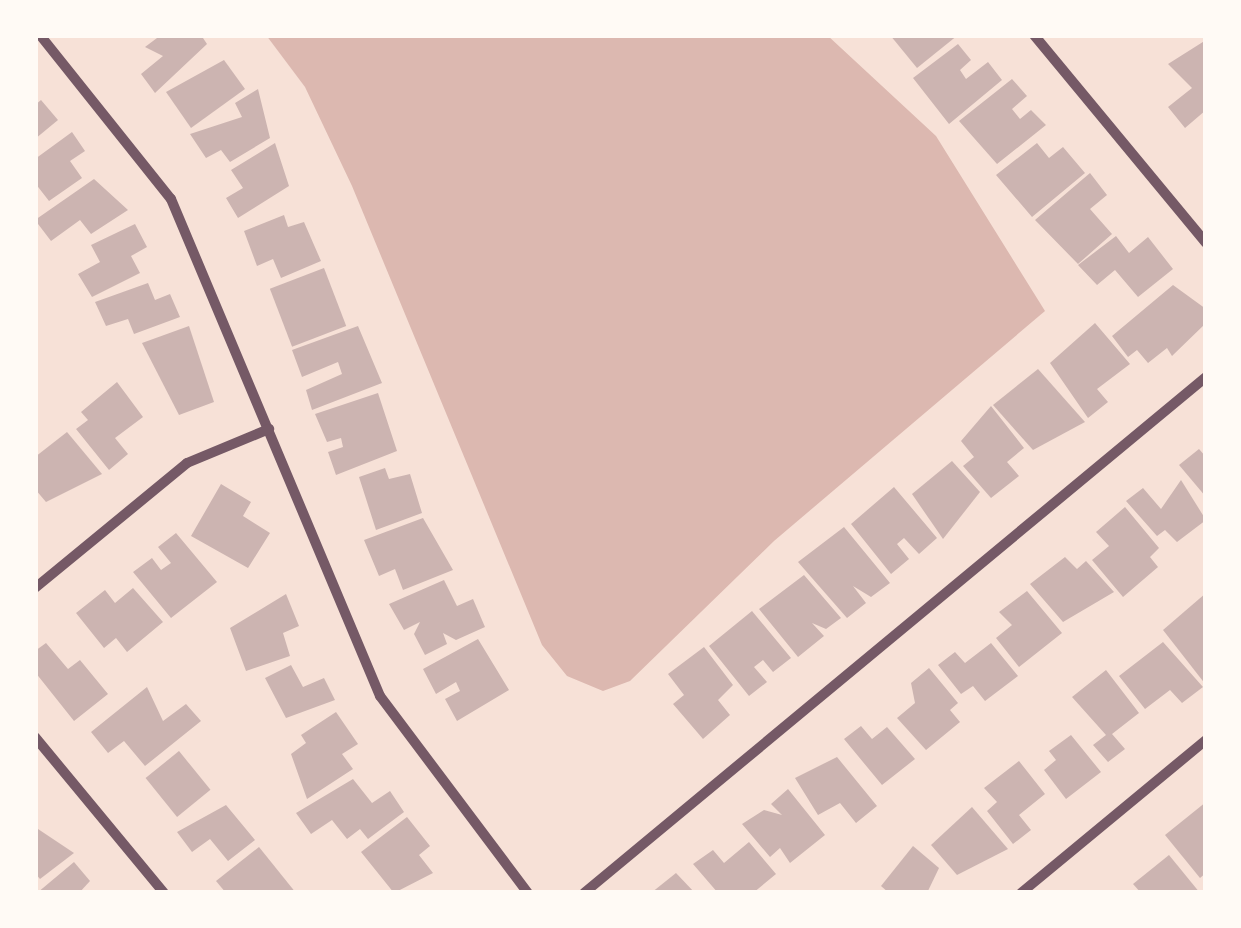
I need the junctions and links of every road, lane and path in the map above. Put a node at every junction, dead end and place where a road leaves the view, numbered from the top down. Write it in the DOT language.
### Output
graph roads {
  1 [pos="40,35"];
  2 [pos="1034,35"];
  3 [pos="1206,243"];
  4 [pos="1206,376"];
  5 [pos="269,430"];
  6 [pos="35,588"];
  7 [pos="35,737"];
  8 [pos="1206,740"];
  9 [pos="164,893"];
  10 [pos="528,893"];
  11 [pos="584,893"];
  12 [pos="1021,893"];
  1 -- 5 [label="street"];
  2 -- 3 [label="street"];
  4 -- 11 [label="street"];
  5 -- 6 [label="street"];
  5 -- 10 [label="street"];
  7 -- 9 [label="street"];
  8 -- 12 [label="street"];
}
